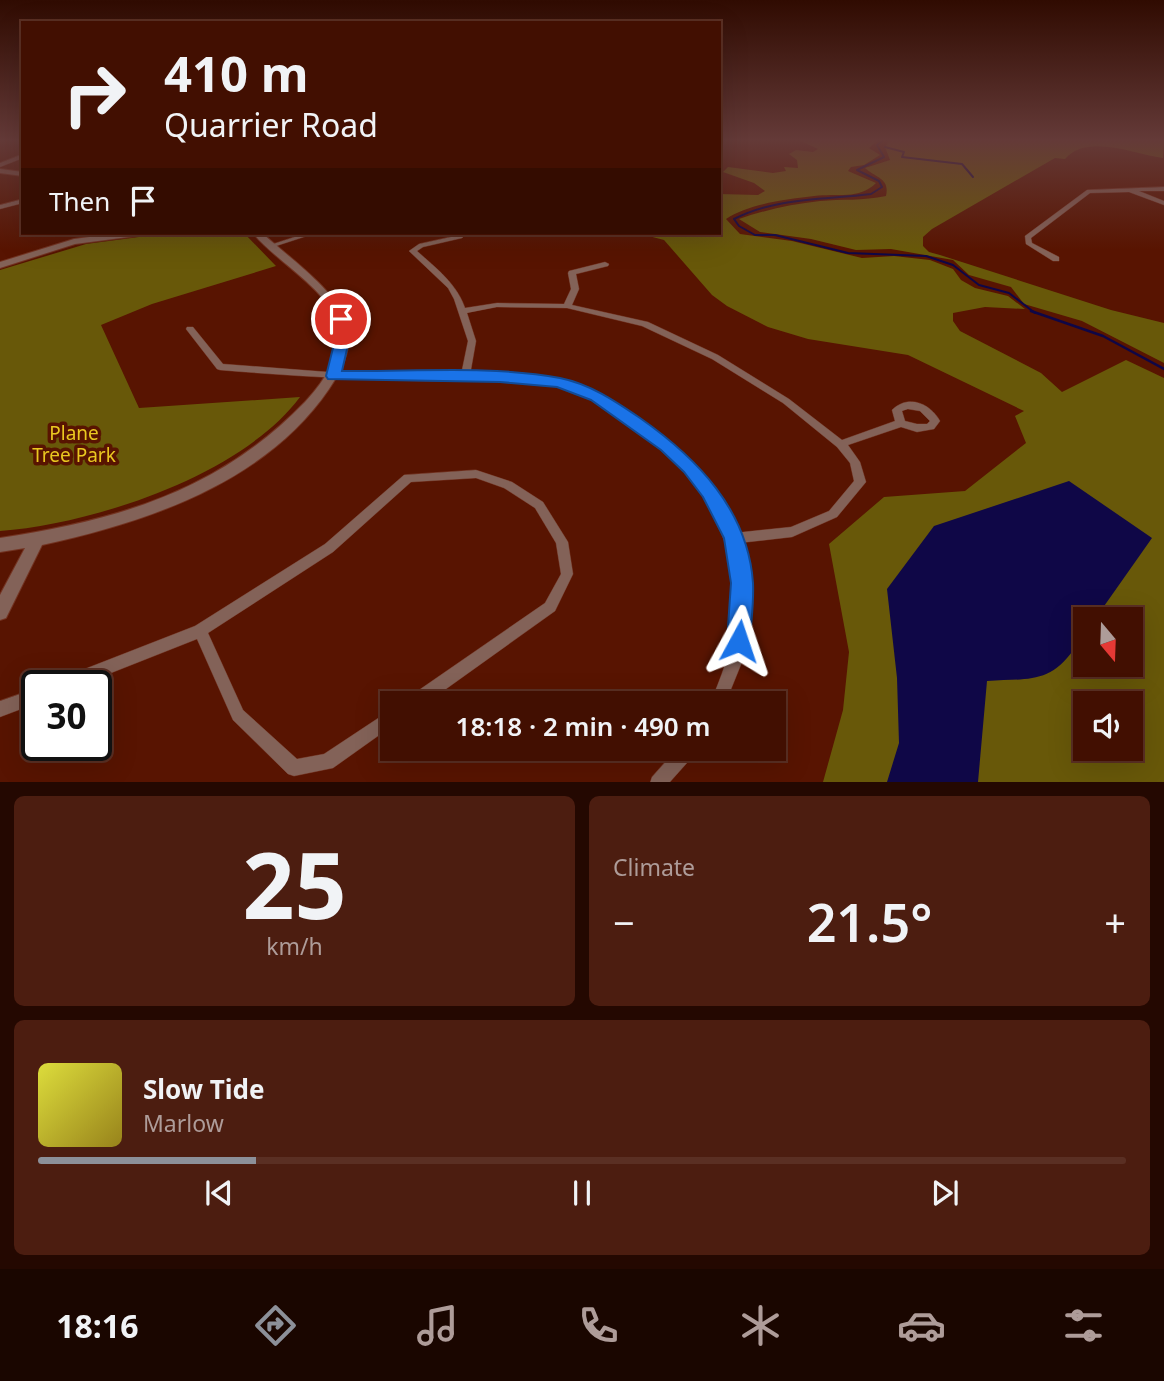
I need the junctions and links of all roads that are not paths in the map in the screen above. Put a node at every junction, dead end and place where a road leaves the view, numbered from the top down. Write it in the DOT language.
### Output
graph roads {
  1 [pos="1164,189"];
  2 [pos="1130,190"];
  3 [pos="21,202"];
  4 [pos="1164,203"];
  5 [pos="0,207"];
  6 [pos="104,235"];
  7 [pos="259,235"];
  8 [pos="307,235"];
  9 [pos="72,237"];
  10 [pos="460,237"];
  11 [pos="271,246"];
  12 [pos="1056,258"];
  13 [pos="605,264"];
  14 [pos="0,265"];
  15 [pos="567,306"];
  16 [pos="463,311"];
  17 [pos="190,329"];
  18 [pos="333,376"];
  19 [pos="465,378"];
  20 [pos="901,423"];
  21 [pos="841,444"];
  22 [pos="734,538"];
  23 [pos="36,541"];
  24 [pos="0,545"];
  25 [pos="0,612"];
  26 [pos="201,631"];
  27 [pos="100,670"];
  28 [pos="430,691"];
  29 [pos="722,691"];
  30 [pos="21,701"];
  31 [pos="0,709"];
  32 [pos="380,725"];
  33 [pos="677,761"];
  34 [pos="658,782"];
  1 -- 2 [label="street"];
  2 -- 4 [label="street"];
  2 -- 12 [label="street"];
  3 -- 5 [label="street"];
  6 -- 9 [label="street"];
  7 -- 11 [label="street"];
  8 -- 11 [label="street"];
  9 -- 14 [label="street"];
  10 -- 16 [label="street"];
  11 -- 18 [label="street"];
  13 -- 15 [label="street"];
  15 -- 16 [label="street"];
  15 -- 21 [label="street"];
  16 -- 19 [label="street"];
  17 -- 18 [label="street"];
  18 -- 19 [label="street"];
  18 -- 23 [label="street"];
  19 -- 22 [label="street"];
  20 -- 21 [label="street"];
  21 -- 22 [label="street"];
  22 -- 29 [label="street"];
  23 -- 24 [label="street"];
  23 -- 25 [label="street"];
  26 -- 27 [label="street"];
  26 -- 28 [label="street"];
  26 -- 32 [label="street"];
  30 -- 31 [label="street"];
  33 -- 34 [label="street"];
}
